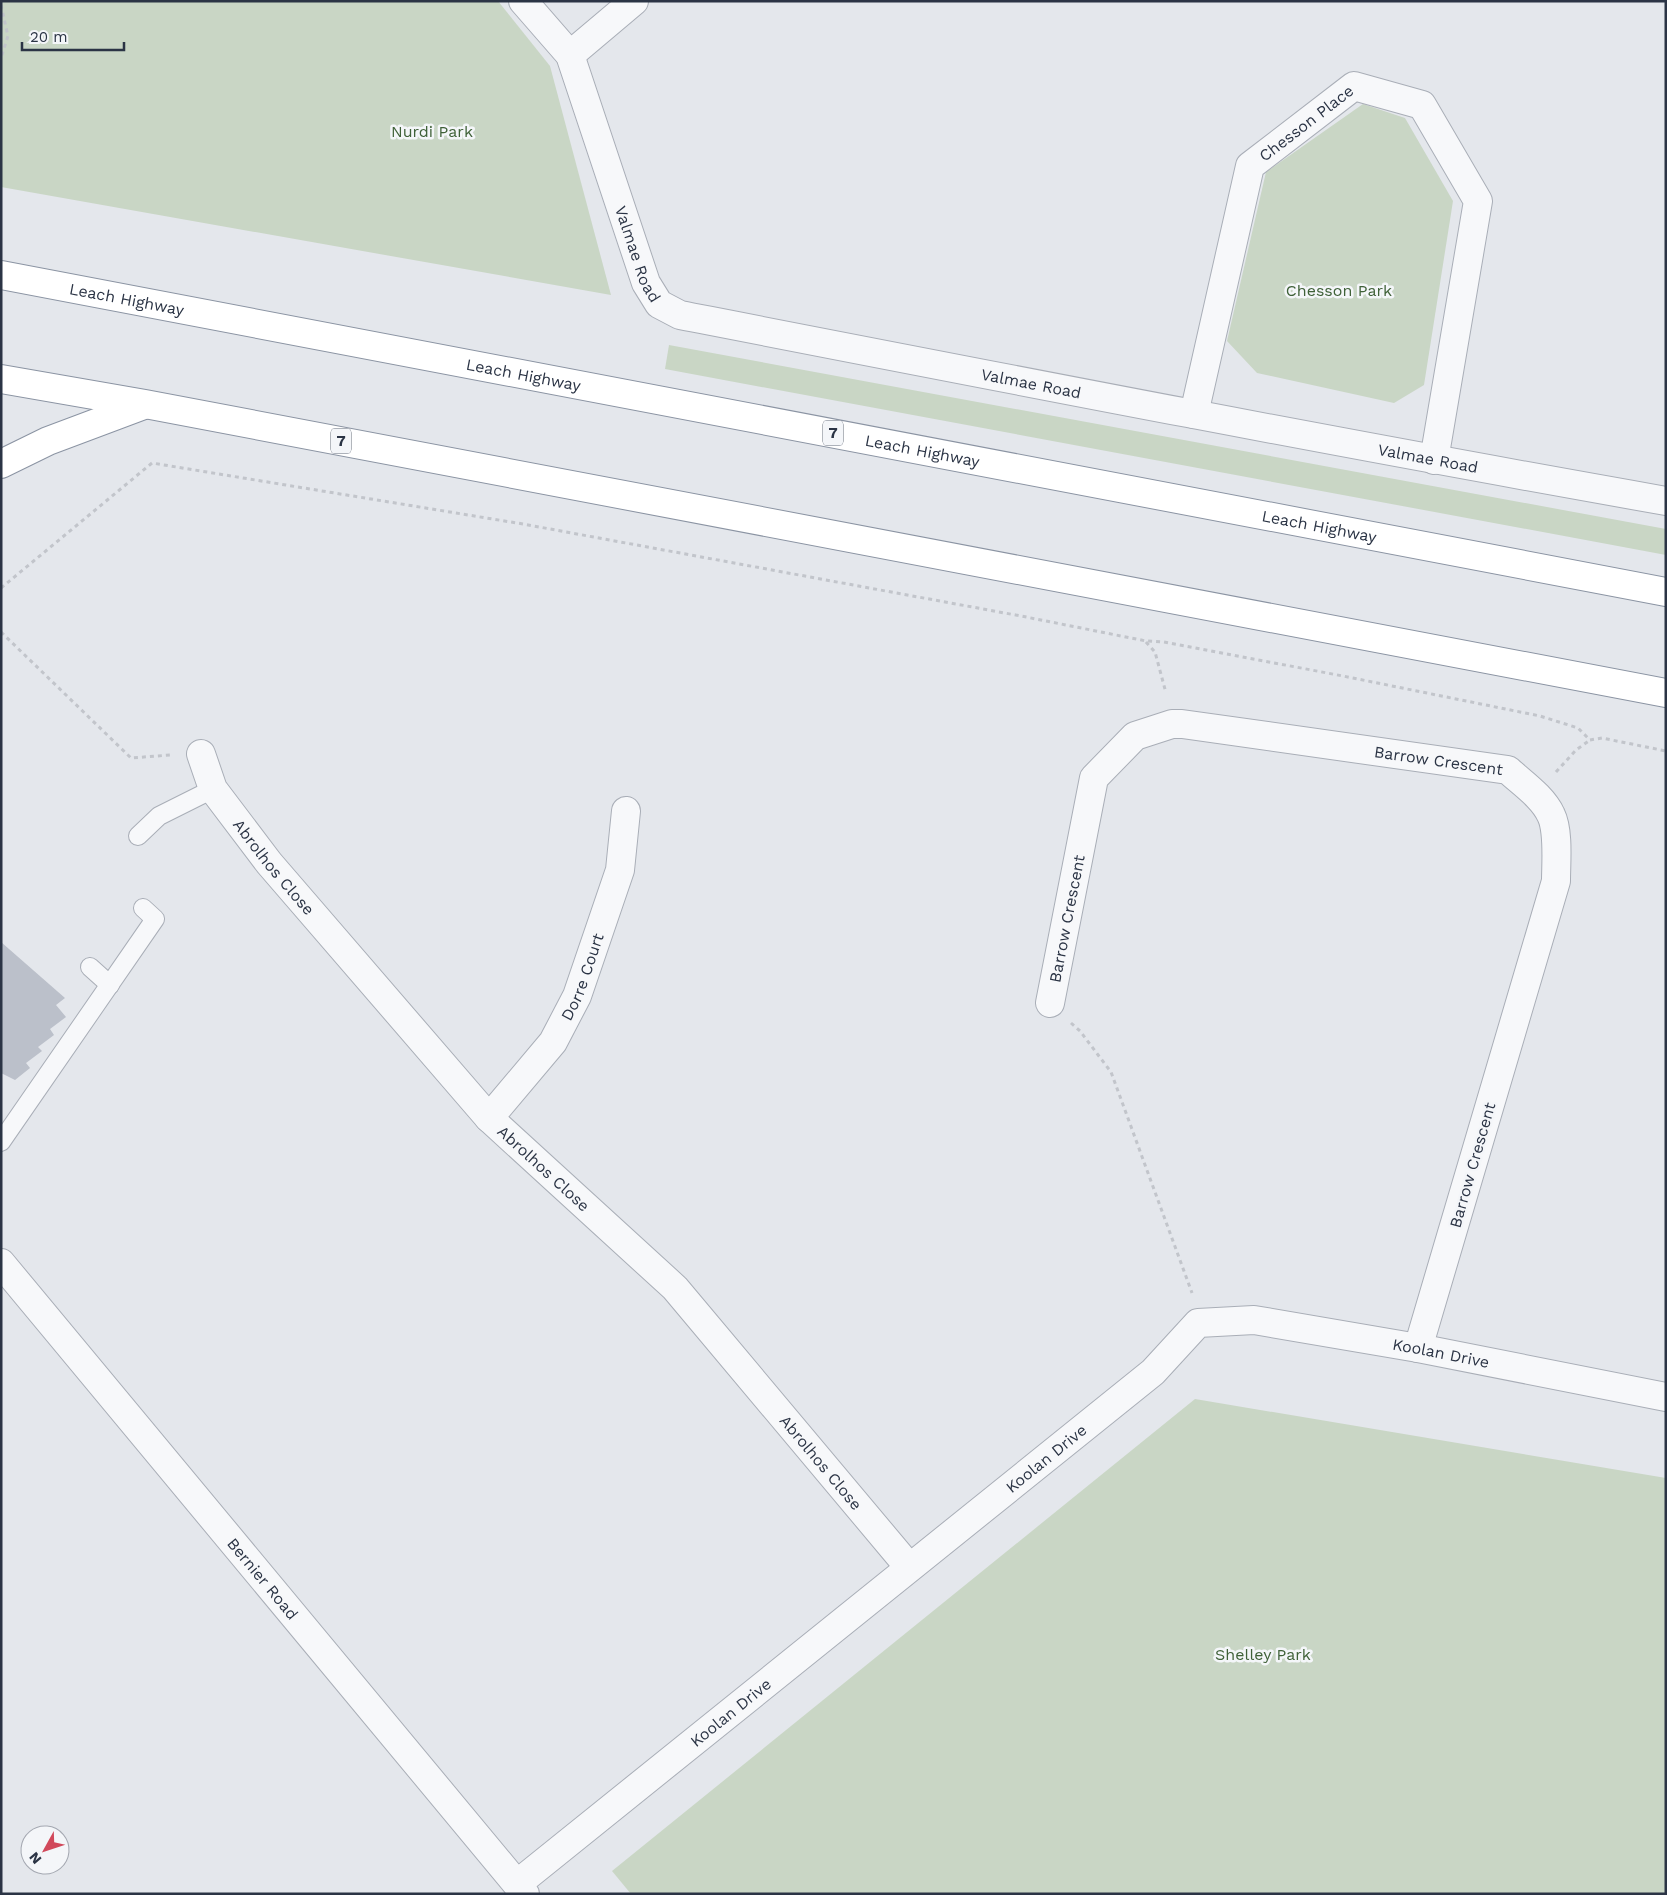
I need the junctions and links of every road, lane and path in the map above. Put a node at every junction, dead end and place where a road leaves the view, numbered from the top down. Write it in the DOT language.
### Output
graph roads {
  1 [pos="523,1"];
  2 [pos="634,1"];
  3 [pos="1,5"];
  4 [pos="570,55"];
  5 [pos="1,58"];
  6 [pos="1,275"];
  7 [pos="1,379"];
  8 [pos="146,404"];
  9 [pos="1194,414"];
  10 [pos="1434,460"];
  11 [pos="1,464"];
  12 [pos="1666,501"];
  13 [pos="1,588"];
  14 [pos="1666,592"];
  15 [pos="1,632"];
  16 [pos="1146,641"];
  17 [pos="1666,693"];
  18 [pos="1172,724"];
  19 [pos="1590,740"];
  20 [pos="1666,751"];
  21 [pos="201,754"];
  22 [pos="213,789"];
  23 [pos="1536,796"];
  24 [pos="626,811"];
  25 [pos="138,836"];
  26 [pos="143,908"];
  27 [pos="90,967"];
  28 [pos="110,985"];
  29 [pos="1050,1003"];
  30 [pos="1080,1031"];
  31 [pos="488,1118"];
  32 [pos="1,1142"];
  33 [pos="1,1263"];
  34 [pos="1198,1323"];
  35 [pos="1418,1348"];
  36 [pos="1666,1397"];
  37 [pos="909,1567"];
  38 [pos="521,1889"];
  1 -- 4 [label="street"];
  2 -- 4 [label="street"];
  3 -- 5 [label="path"];
  4 -- 9 [label="street, Valmae Road"];
  6 -- 14 [label="highway, Leach Highway / 7"];
  7 -- 8 [label="highway, 7"];
  8 -- 11 [label="highway"];
  8 -- 17 [label="highway, 7"];
  9 -- 10 [label="street, Valmae Road"];
  9 -- 10 [label="street, Chesson Place"];
  10 -- 12 [label="street, Valmae Road"];
  13 -- 16 [label="path"];
  15 -- 21 [label="path"];
  16 -- 18 [label="path"];
  16 -- 19 [label="path"];
  18 -- 23 [label="street, Barrow Crescent"];
  18 -- 29 [label="street, Barrow Crescent"];
  19 -- 20 [label="path"];
  19 -- 23 [label="path"];
  21 -- 22 [label="street, Abrolhos Close"];
  22 -- 25 [label="lane"];
  22 -- 31 [label="street, Abrolhos Close"];
  23 -- 35 [label="street, Barrow Crescent"];
  24 -- 31 [label="street, Dorre Court"];
  26 -- 28 [label="lane"];
  27 -- 28 [label="lane"];
  28 -- 32 [label="lane"];
  30 -- 34 [label="path"];
  31 -- 37 [label="street, Abrolhos Close"];
  33 -- 38 [label="street, Bernier Road"];
  34 -- 35 [label="street, Koolan Drive"];
  34 -- 37 [label="street, Koolan Drive"];
  35 -- 36 [label="street, Koolan Drive"];
  37 -- 38 [label="street, Koolan Drive"];
}
